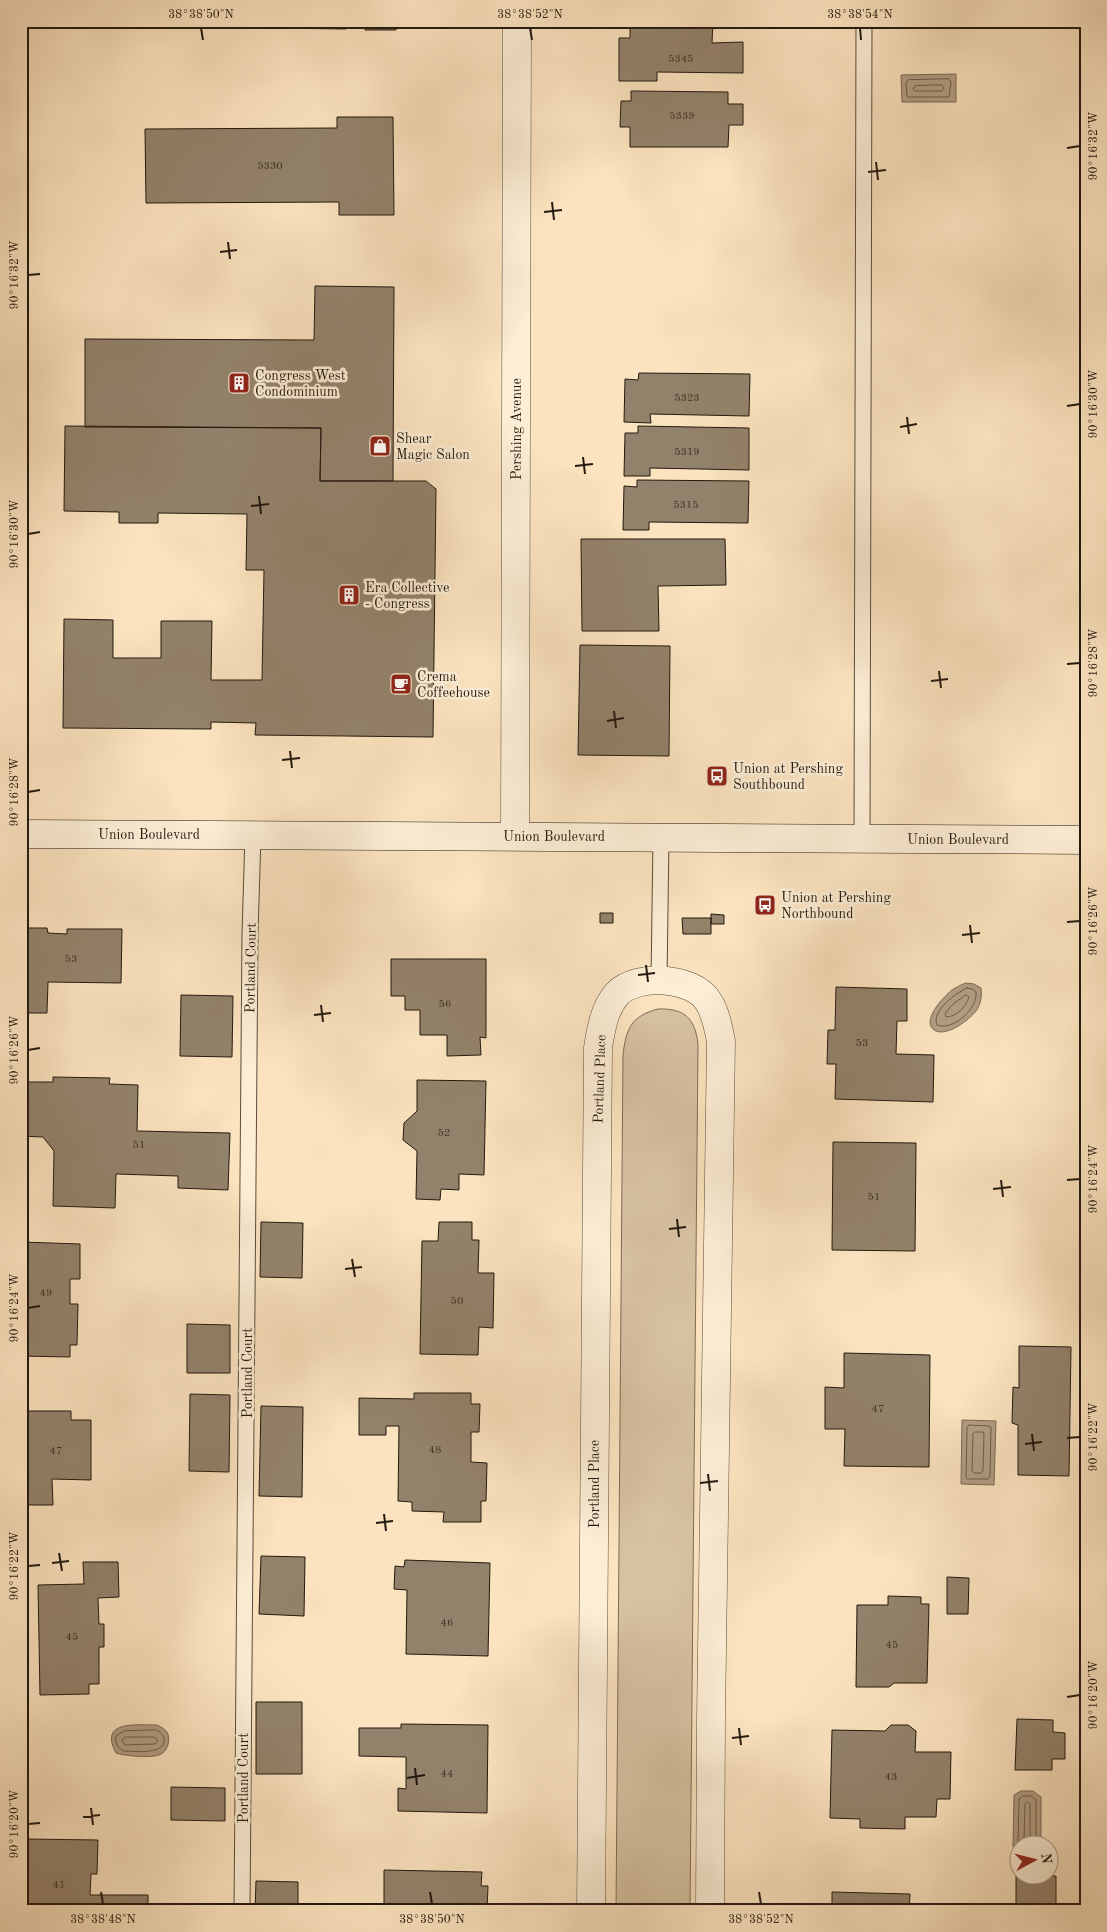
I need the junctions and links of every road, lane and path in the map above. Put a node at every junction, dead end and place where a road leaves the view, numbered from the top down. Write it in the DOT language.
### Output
graph roads {
  1 [pos="517,21"];
  2 [pos="864,21"];
  3 [pos="21,834"];
  4 [pos="253,835"];
  5 [pos="515,836"];
  6 [pos="661,837"];
  7 [pos="862,838"];
  8 [pos="1086,840"];
  9 [pos="660,981"];
  10 [pos="242,1911"];
  11 [pos="591,1911"];
  12 [pos="710,1911"];
  1 -- 5 [label="street, Pershing Avenue"];
  2 -- 7 [label="lane"];
  3 -- 4 [label="street, Union Boulevard"];
  4 -- 5 [label="street, Union Boulevard"];
  4 -- 10 [label="lane, Portland Court"];
  5 -- 6 [label="street, Union Boulevard"];
  6 -- 7 [label="street, Union Boulevard"];
  6 -- 9 [label="lane"];
  7 -- 8 [label="street, Union Boulevard"];
  9 -- 11 [label="street, Portland Place"];
  9 -- 12 [label="street, Portland Place"];
}
